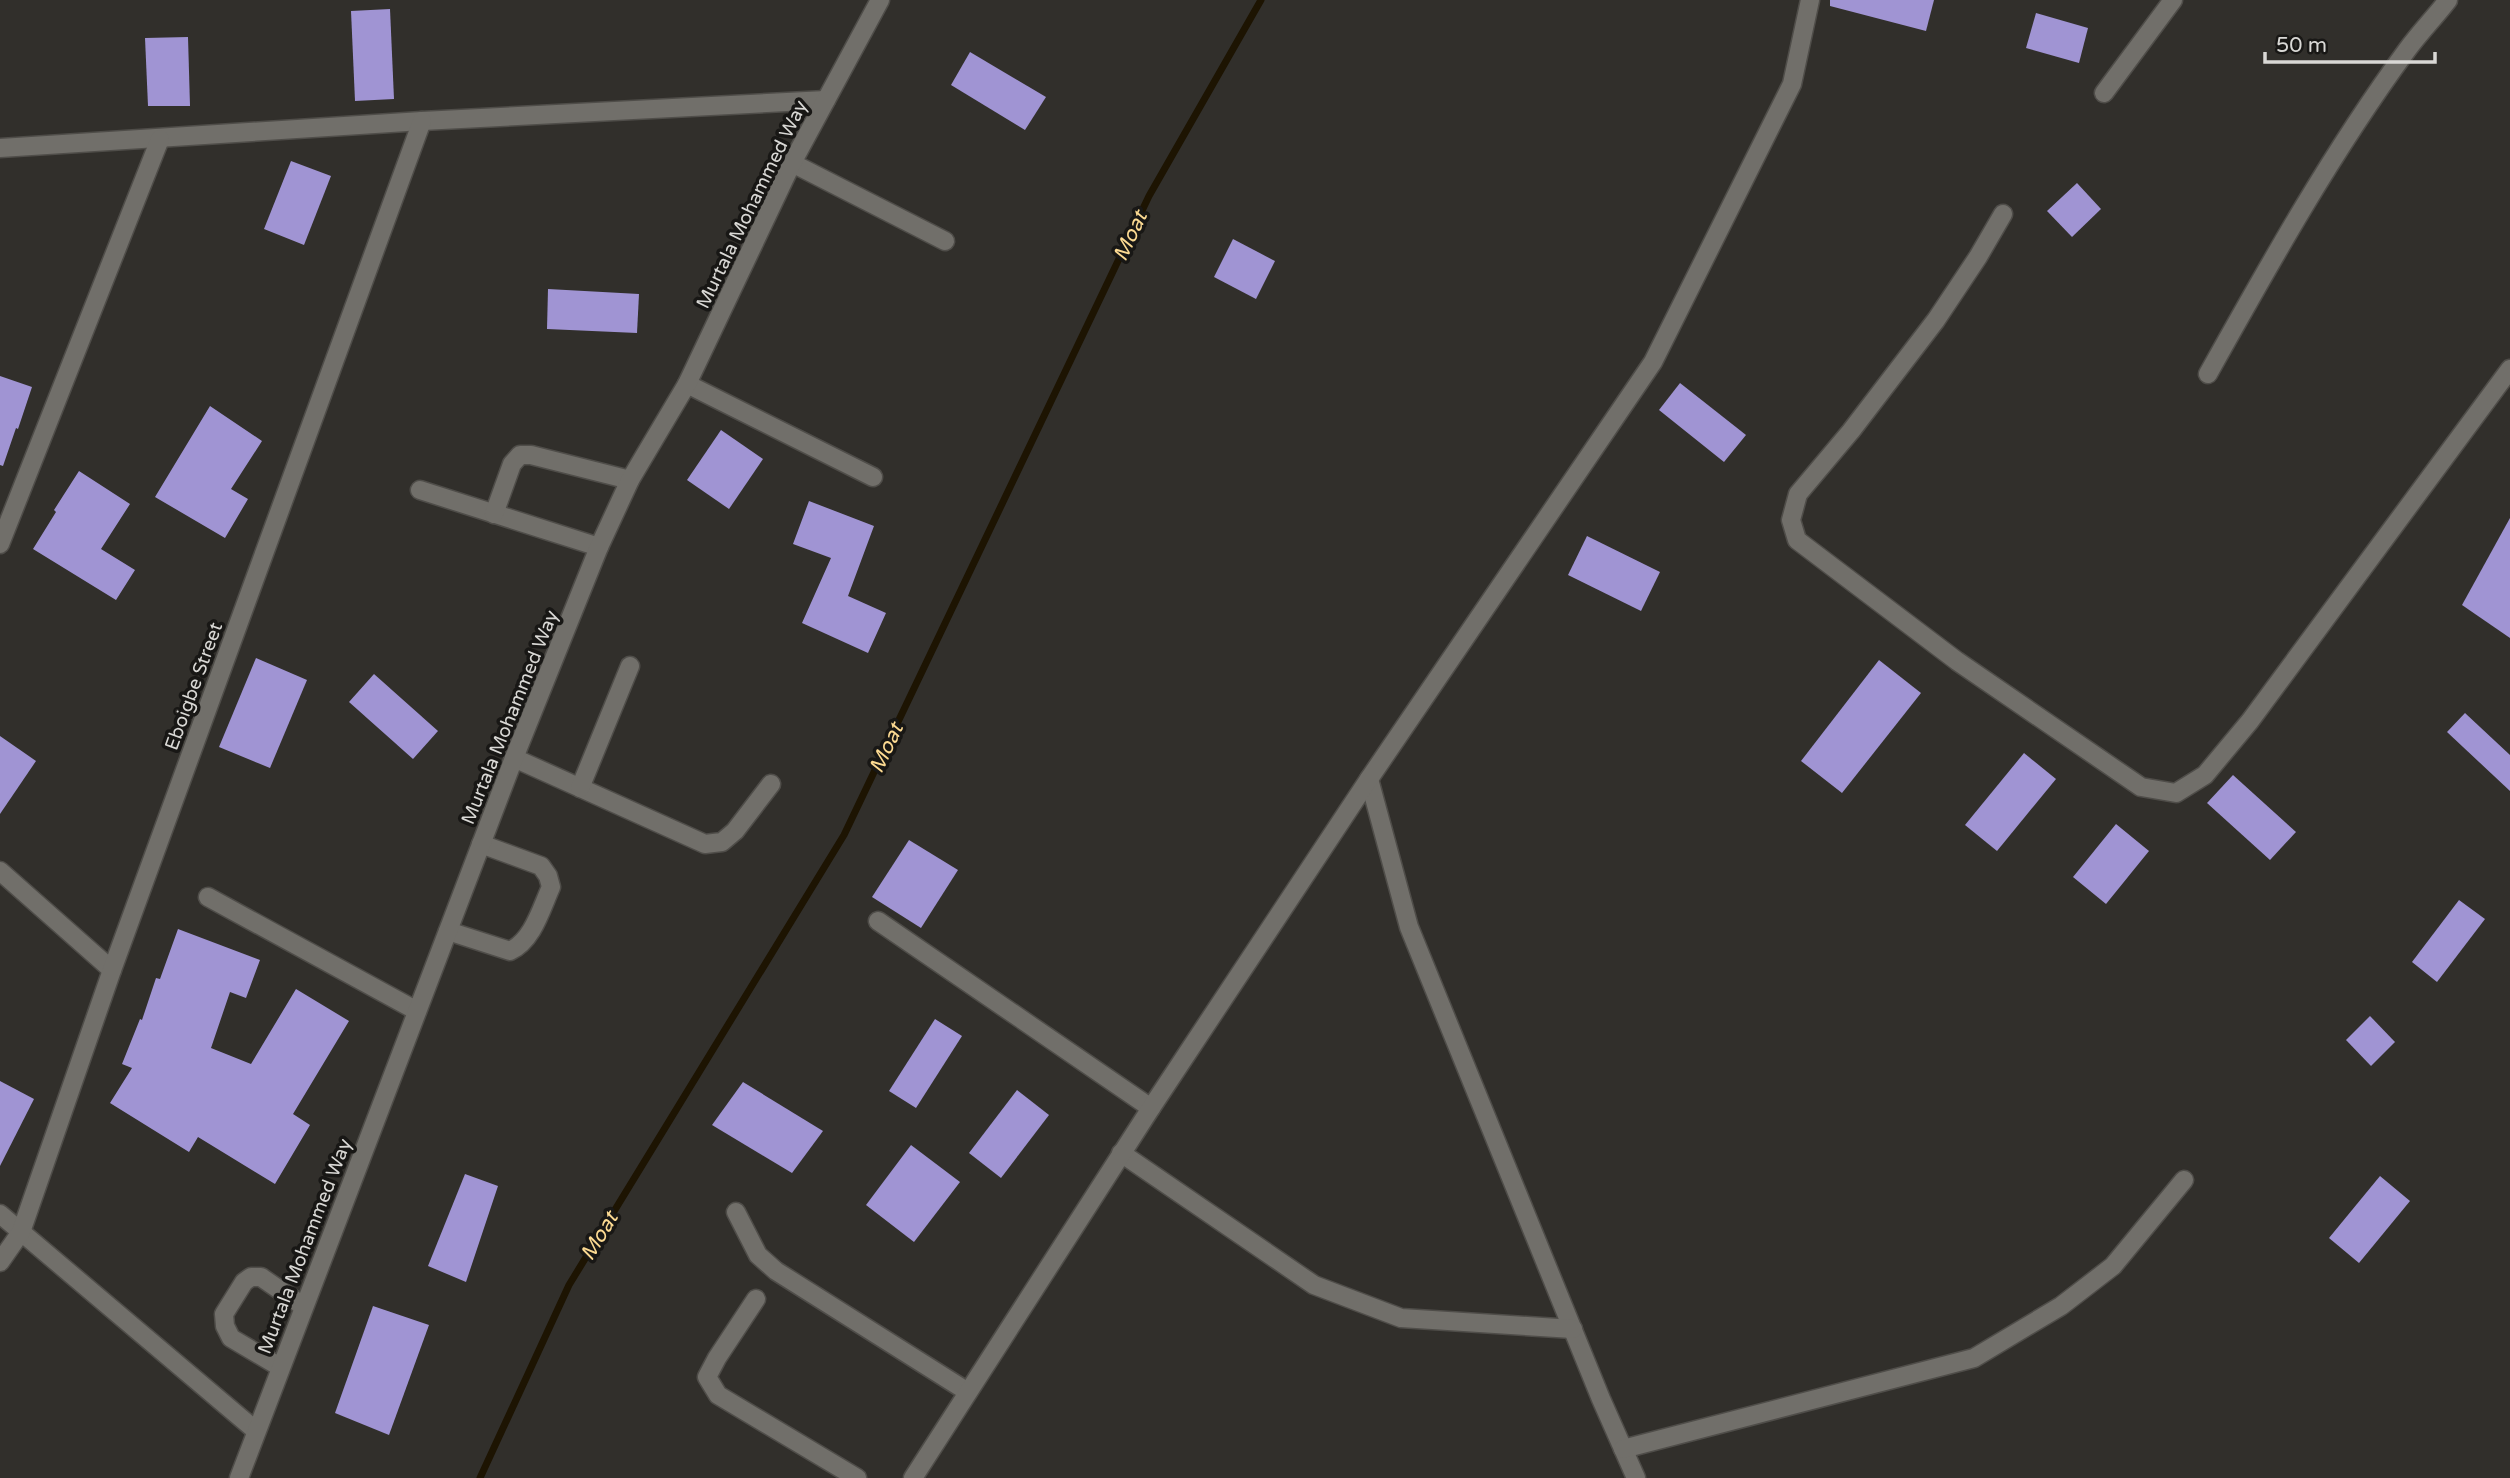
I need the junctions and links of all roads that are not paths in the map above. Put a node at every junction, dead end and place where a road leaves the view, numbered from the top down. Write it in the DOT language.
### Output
graph roads {
  1 [pos="880,0"];
  2 [pos="1810,0"];
  3 [pos="2173,0"];
  4 [pos="2448,0"];
  5 [pos="2104,93"];
  6 [pos="826,100"];
  7 [pos="422,121"];
  8 [pos="160,139"];
  9 [pos="0,148"];
  10 [pos="792,163"];
  11 [pos="2003,214"];
  12 [pos="945,241"];
  13 [pos="2510,369"];
  14 [pos="2208,374"];
  15 [pos="687,384"];
  16 [pos="873,477"];
  17 [pos="630,480"];
  18 [pos="420,490"];
  19 [pos="494,514"];
  20 [pos="0,544"];
  21 [pos="599,547"];
  22 [pos="630,666"];
  23 [pos="514,758"];
  24 [pos="1369,779"];
  25 [pos="771,784"];
  26 [pos="580,788"];
  27 [pos="481,844"];
  28 [pos="0,871"];
  29 [pos="208,897"];
  30 [pos="878,921"];
  31 [pos="447,931"];
  32 [pos="112,970"];
  33 [pos="417,1011"];
  34 [pos="1151,1108"];
  35 [pos="1121,1153"];
  36 [pos="2184,1180"];
  37 [pos="736,1212"];
  38 [pos="0,1214"];
  39 [pos="21,1232"];
  40 [pos="0,1262"];
  41 [pos="756,1299"];
  42 [pos="303,1306"];
  43 [pos="1573,1329"];
  44 [pos="280,1367"];
  45 [pos="968,1392"];
  46 [pos="256,1430"];
  47 [pos="1623,1449"];
  48 [pos="239,1478"];
  49 [pos="857,1478"];
  50 [pos="913,1478"];
  51 [pos="1636,1478"];
  1 -- 6 [label="street, Murtala Mohammed Way"];
  2 -- 24 [label="street"];
  3 -- 5 [label="street"];
  4 -- 14 [label="street"];
  6 -- 7 [label="street"];
  6 -- 10 [label="street, Murtala Mohammed Way"];
  7 -- 8 [label="street"];
  7 -- 32 [label="street, Eboigbe Street"];
  8 -- 9 [label="street"];
  8 -- 20 [label="street"];
  10 -- 12 [label="street"];
  10 -- 15 [label="street, Murtala Mohammed Way"];
  11 -- 13 [label="street"];
  15 -- 16 [label="street"];
  15 -- 17 [label="street, Murtala Mohammed Way"];
  17 -- 19 [label="street"];
  17 -- 21 [label="street, Murtala Mohammed Way"];
  18 -- 19 [label="street"];
  19 -- 21 [label="street"];
  21 -- 23 [label="street, Murtala Mohammed Way"];
  22 -- 26 [label="street"];
  23 -- 26 [label="street"];
  23 -- 27 [label="street, Murtala Mohammed Way"];
  24 -- 34 [label="street"];
  24 -- 43 [label="street"];
  25 -- 26 [label="street"];
  27 -- 31 [label="street, Murtala Mohammed Way"];
  27 -- 31 [label="street"];
  28 -- 32 [label="street"];
  29 -- 33 [label="street"];
  30 -- 34 [label="street"];
  31 -- 33 [label="street, Murtala Mohammed Way"];
  32 -- 39 [label="street, Eboigbe Street"];
  33 -- 42 [label="street, Murtala Mohammed Way"];
  34 -- 35 [label="street"];
  35 -- 43 [label="street"];
  35 -- 45 [label="street"];
  36 -- 47 [label="street"];
  37 -- 45 [label="street"];
  38 -- 39 [label="street"];
  39 -- 40 [label="street, Eboigbe Street"];
  39 -- 46 [label="street"];
  41 -- 49 [label="street"];
  42 -- 44 [label="street, Murtala Mohammed Way"];
  42 -- 44 [label="street"];
  43 -- 47 [label="street"];
  44 -- 46 [label="street, Murtala Mohammed Way"];
  45 -- 50 [label="street"];
  46 -- 48 [label="street, Murtala Mohammed Way"];
  47 -- 51 [label="street"];
}
